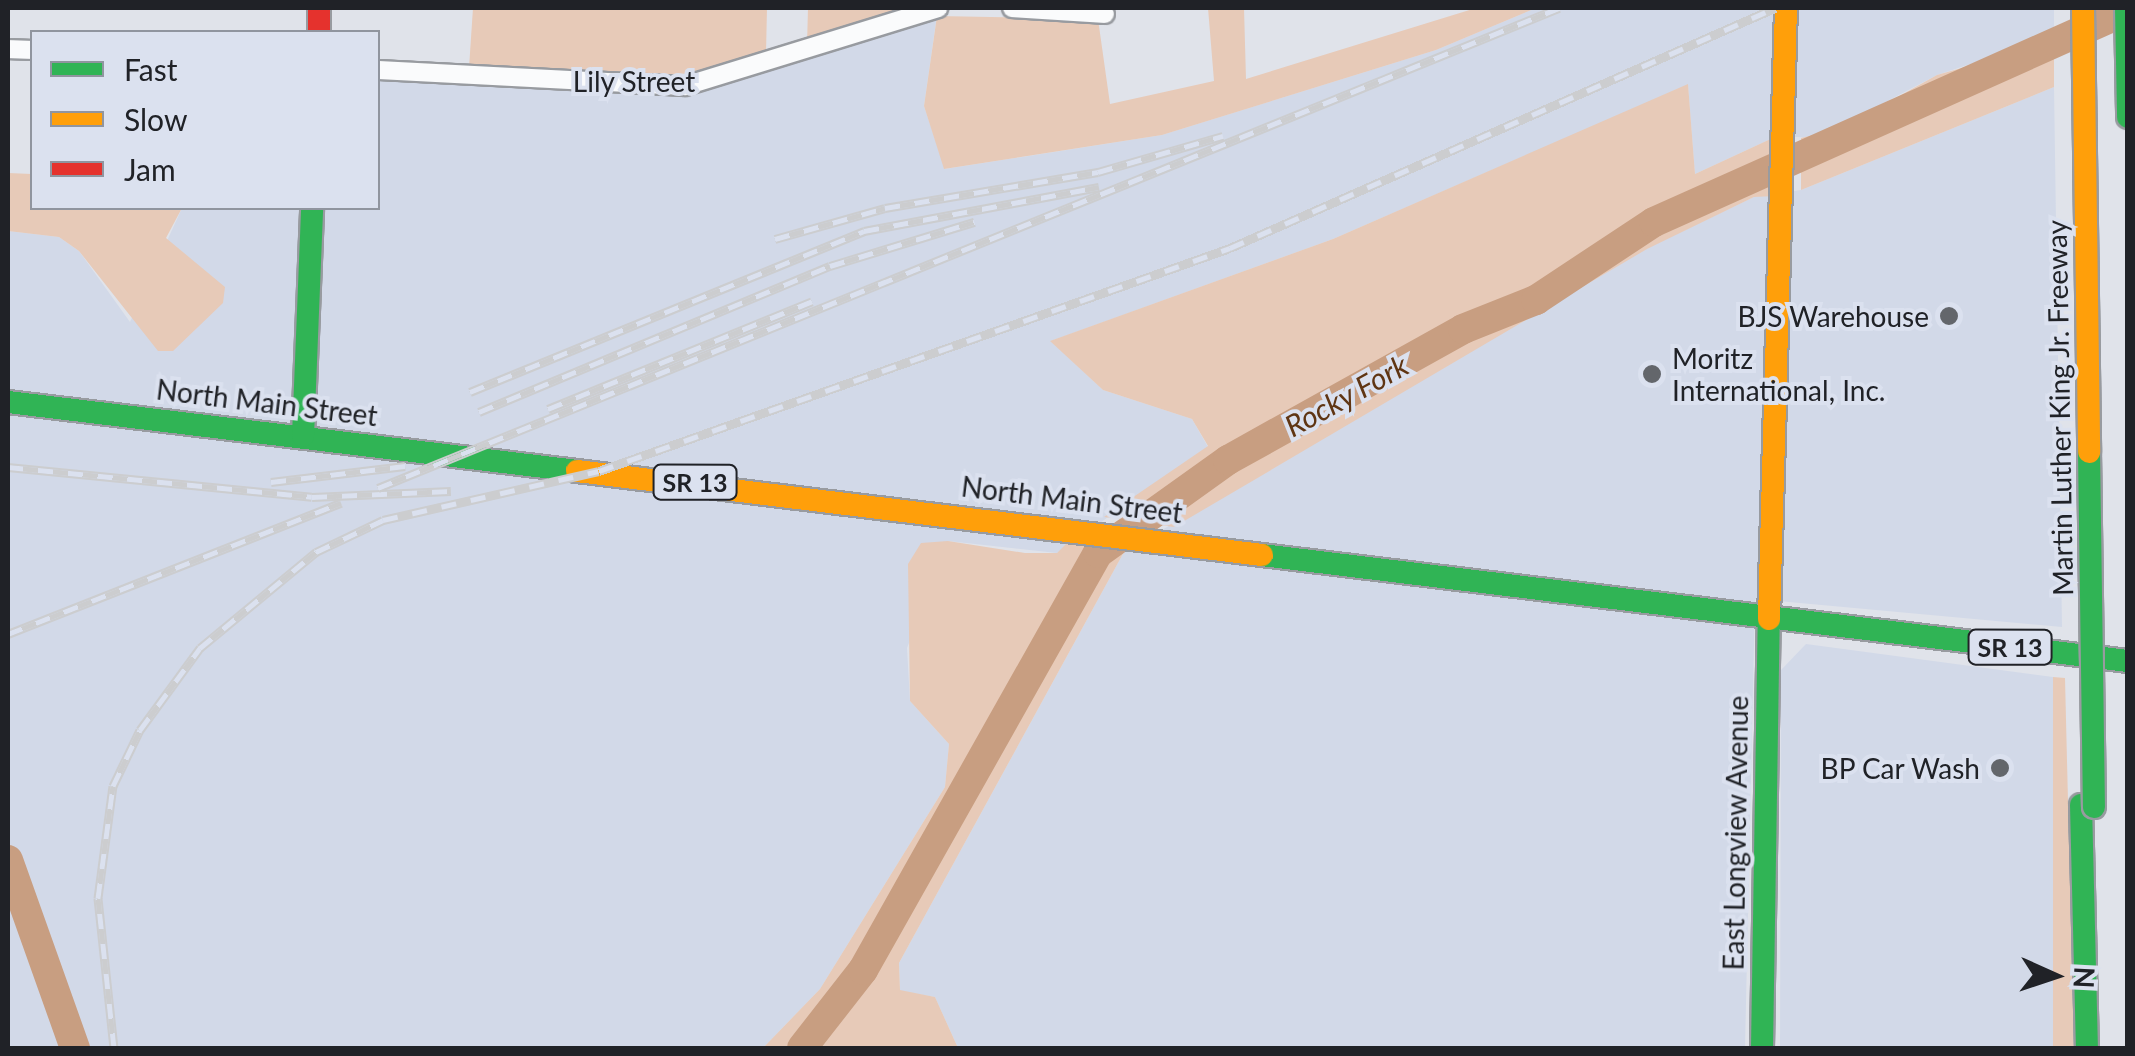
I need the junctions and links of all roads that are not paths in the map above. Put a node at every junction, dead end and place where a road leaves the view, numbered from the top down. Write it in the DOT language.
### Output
graph roads {
  1 [pos="938,8"];
  2 [pos="1012,8"];
  3 [pos="1786,8"];
  4 [pos="2070,8"];
  5 [pos="2084,8"];
  6 [pos="2126,8"];
  7 [pos="1105,11"];
  8 [pos="1104,34"];
  9 [pos="380,70"];
  10 [pos="2128,118"];
  11 [pos="312,210"];
  12 [pos="8,402"];
  13 [pos="303,436"];
  14 [pos="1768,620"];
  15 [pos="2128,660"];
  16 [pos="2088,806"];
  17 [pos="1762,1048"];
  18 [pos="2087,1048"];
  19 [pos="2101,1048"];
  1 -- 9 [label="street, Lily Street"];
  2 -- 7 [label="street"];
  3 -- 14 [label="main road, East Longview Avenue"];
  4 -- 16 [label="main road"];
  5 -- 16 [label="main road, Martin Luther King Jr. Freeway, bridge"];
  6 -- 10 [label="main road"];
  7 -- 8 [label="street"];
  11 -- 13 [label="main road"];
  12 -- 13 [label="main road, North Main Street / SR 13"];
  13 -- 14 [label="main road, North Main Street / SR 13"];
  14 -- 15 [label="main road, North Main Street / SR 13"];
  14 -- 17 [label="main road, East Longview Avenue"];
  16 -- 18 [label="main road"];
  16 -- 19 [label="main road, Martin Luther King Jr. Freeway"];
}
